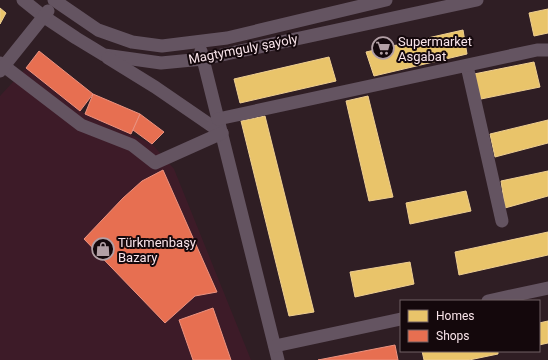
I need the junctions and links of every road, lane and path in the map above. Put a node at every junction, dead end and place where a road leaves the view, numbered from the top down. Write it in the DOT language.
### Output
graph roads {
  1 [pos="23,0"];
  2 [pos="386,0"];
  3 [pos="476,0"];
  4 [pos="55,1"];
  5 [pos="43,16"];
  6 [pos="199,42"];
  7 [pos="548,50"];
  8 [pos="104,55"];
  9 [pos="203,59"];
  10 [pos="1,66"];
  11 [pos="467,66"];
  12 [pos="218,119"];
  13 [pos="222,133"];
  14 [pos="502,221"];
  15 [pos="548,288"];
  16 [pos="493,300"];
  17 [pos="400,319"];
  18 [pos="275,346"];
  19 [pos="278,360"];
  1 -- 5 [label="street, Magtymguly şaýoly"];
  2 -- 6 [label="street, Magtymguly şaýoly"];
  3 -- 9 [label="street, Magtymguly şaýoly"];
  4 -- 5 [label="street"];
  4 -- 6 [label="street, Magtymguly şaýoly"];
  5 -- 8 [label="street, Magtymguly şaýoly"];
  5 -- 10 [label="street"];
  6 -- 9 [label="street"];
  7 -- 11 [label="street"];
  8 -- 9 [label="street, Magtymguly şaýoly"];
  8 -- 13 [label="street"];
  9 -- 12 [label="street"];
  10 -- 13 [label="street"];
  11 -- 12 [label="street"];
  11 -- 14 [label="street"];
  12 -- 13 [label="street"];
  13 -- 18 [label="street"];
  15 -- 16 [label="street"];
  17 -- 18 [label="street"];
  18 -- 19 [label="street"];
}
